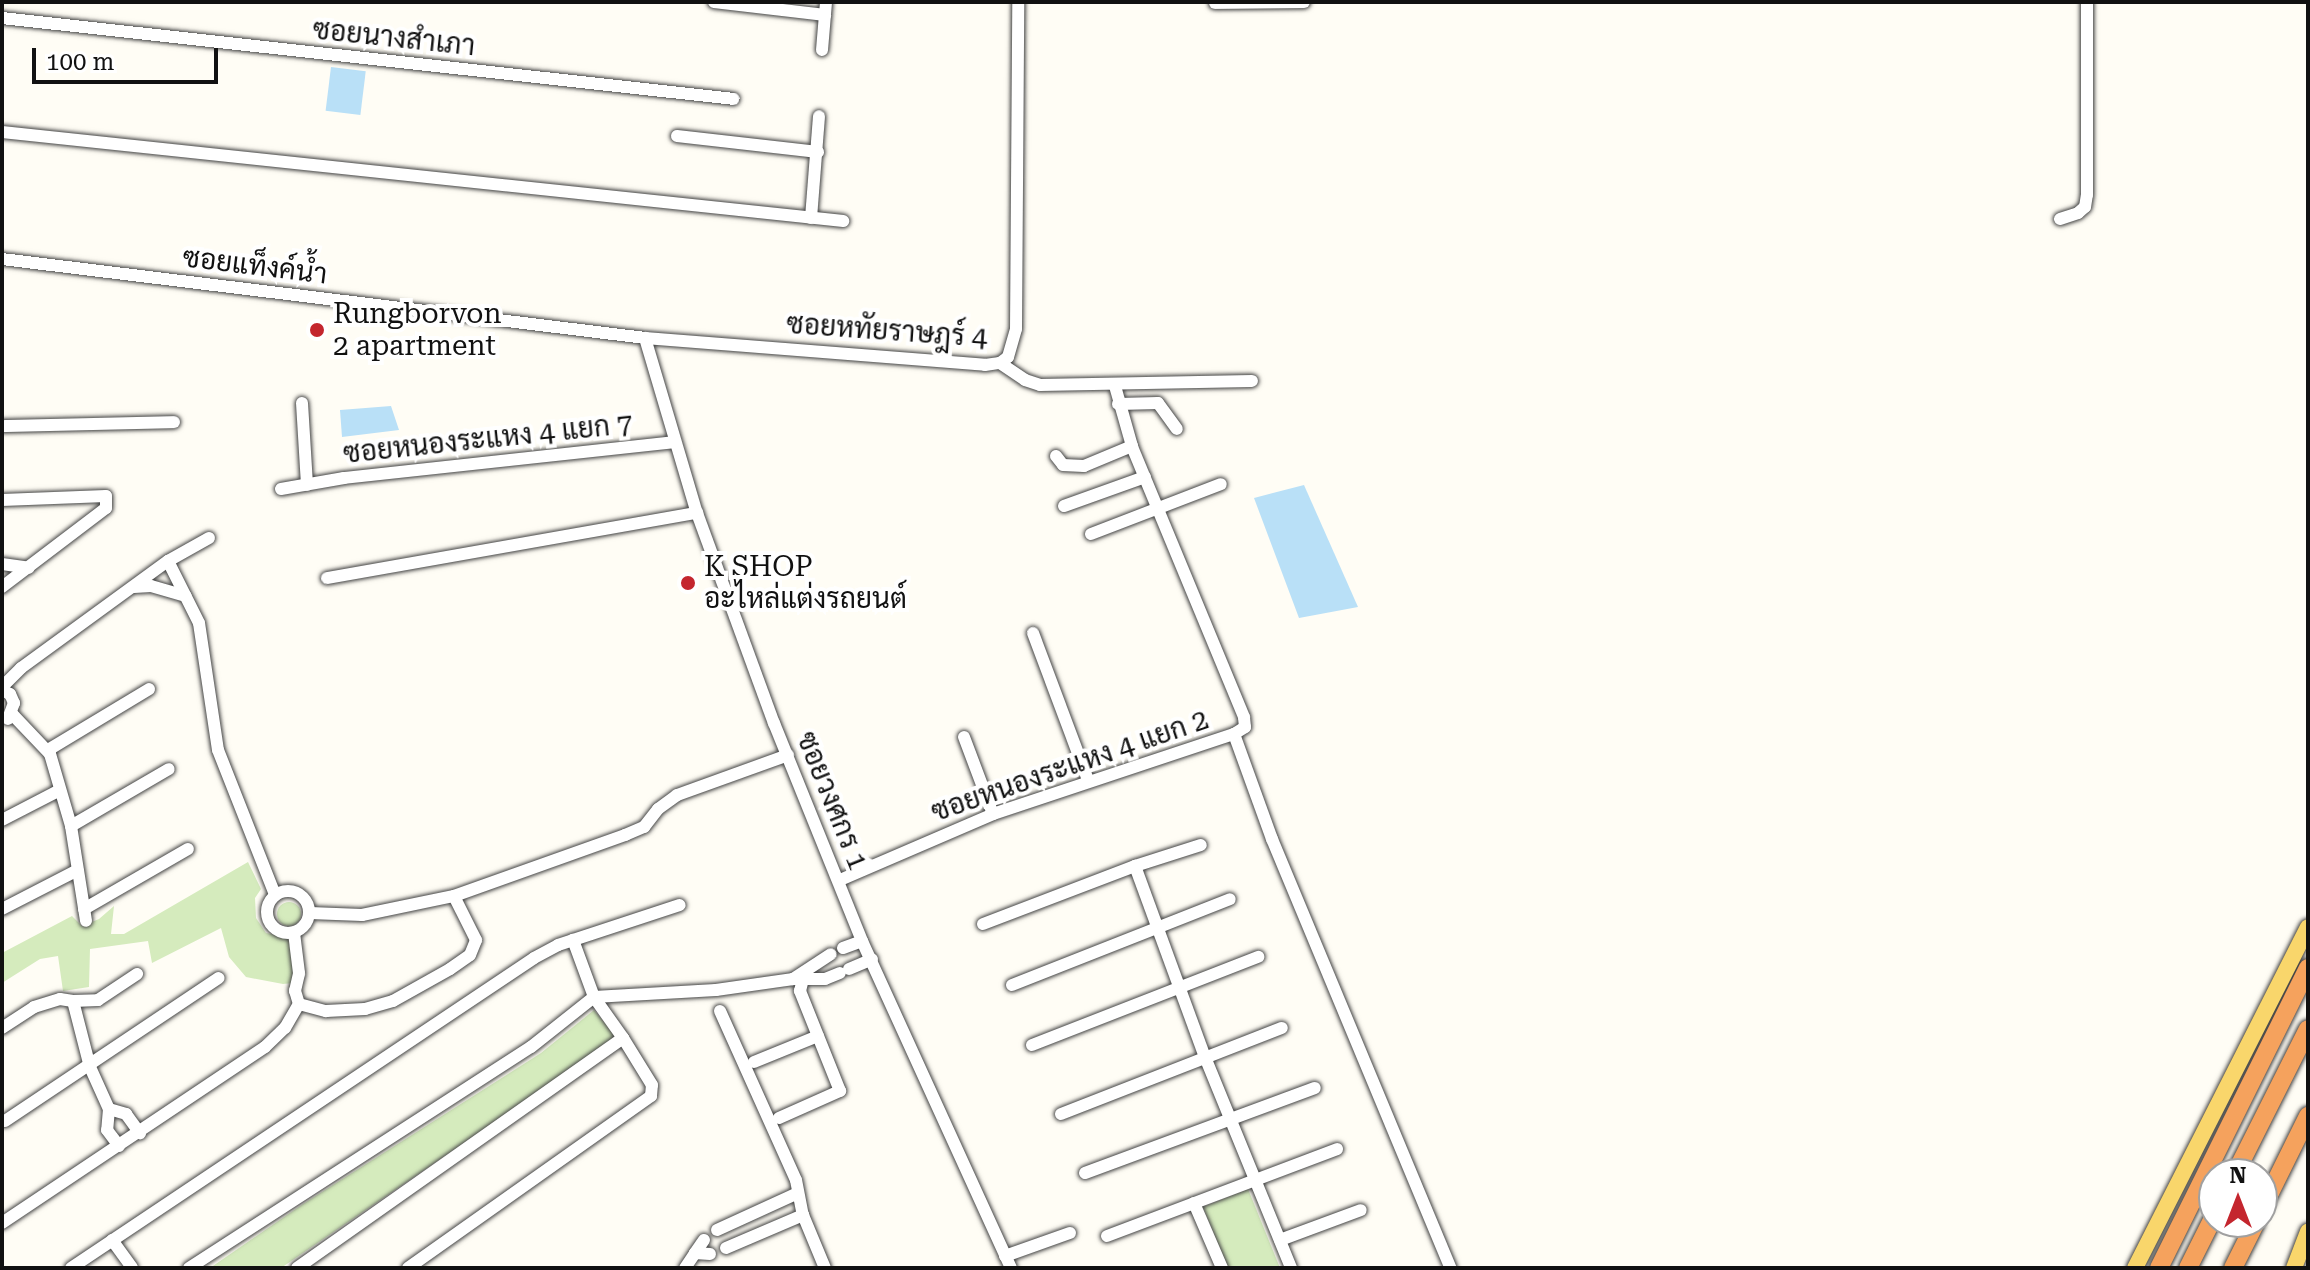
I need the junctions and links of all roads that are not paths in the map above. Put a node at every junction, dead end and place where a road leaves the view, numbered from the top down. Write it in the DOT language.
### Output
graph roads {
  1 [pos="714,2"];
  2 [pos="1018,2"];
  3 [pos="1304,2"];
  4 [pos="2087,2"];
  5 [pos="1215,3"];
  6 [pos="825,8"];
  7 [pos="2,18"];
  8 [pos="822,50"];
  9 [pos="734,99"];
  10 [pos="819,116"];
  11 [pos="2,132"];
  12 [pos="677,136"];
  13 [pos="818,152"];
  14 [pos="811,218"];
  15 [pos="2060,219"];
  16 [pos="843,221"];
  17 [pos="2,259"];
  18 [pos="645,338"];
  19 [pos="1000,363"];
  20 [pos="1252,381"];
  21 [pos="1115,386"];
  22 [pos="302,403"];
  23 [pos="1118,404"];
  24 [pos="174,422"];
  25 [pos="2,426"];
  26 [pos="1177,429"];
  27 [pos="674,442"];
  28 [pos="1132,446"];
  29 [pos="1056,456"];
  30 [pos="1145,477"];
  31 [pos="1221,484"];
  32 [pos="307,485"];
  33 [pos="281,489"];
  34 [pos="2,500"];
  35 [pos="1064,506"];
  36 [pos="1157,506"];
  37 [pos="697,513"];
  38 [pos="1091,534"];
  39 [pos="209,538"];
  40 [pos="168,561"];
  41 [pos="2,564"];
  42 [pos="29,568"];
  43 [pos="327,578"];
  44 [pos="2,587"];
  45 [pos="134,587"];
  46 [pos="186,596"];
  47 [pos="1033,633"];
  48 [pos="2,689"];
  49 [pos="149,689"];
  50 [pos="6,720"];
  51 [pos="1234,734"];
  52 [pos="964,737"];
  53 [pos="48,750"];
  54 [pos="788,755"];
  55 [pos="169,769"];
  56 [pos="1088,780"];
  57 [pos="60,790"];
  58 [pos="993,814"];
  59 [pos="2,820"];
  60 [pos="71,826"];
  61 [pos="1201,845"];
  62 [pos="188,849"];
  63 [pos="1135,866"];
  64 [pos="78,870"];
  65 [pos="840,880"];
  66 [pos="275,895"];
  67 [pos="454,896"];
  68 [pos="1230,899"];
  69 [pos="680,905"];
  70 [pos="2,909"];
  71 [pos="310,913"];
  72 [pos="983,924"];
  73 [pos="1159,924"];
  74 [pos="2308,927"];
  75 [pos="294,933"];
  76 [pos="573,940"];
  77 [pos="862,941"];
  78 [pos="1258,957"];
  79 [pos="872,959"];
  80 [pos="2308,968"];
  81 [pos="137,974"];
  82 [pos="219,978"];
  83 [pos="798,979"];
  84 [pos="1012,985"];
  85 [pos="1182,987"];
  86 [pos="594,997"];
  87 [pos="73,1001"];
  88 [pos="299,1004"];
  89 [pos="720,1011"];
  90 [pos="2,1028"];
  91 [pos="1282,1028"];
  92 [pos="2308,1029"];
  93 [pos="818,1036"];
  94 [pos="623,1038"];
  95 [pos="1032,1045"];
  96 [pos="1205,1057"];
  97 [pos="754,1062"];
  98 [pos="90,1067"];
  99 [pos="1315,1088"];
  100 [pos="109,1109"];
  101 [pos="1061,1114"];
  102 [pos="2308,1116"];
  103 [pos="779,1118"];
  104 [pos="1230,1118"];
  105 [pos="5,1121"];
  106 [pos="140,1133"];
  107 [pos="119,1146"];
  108 [pos="1337,1149"];
  109 [pos="2243,1158"];
  110 [pos="1085,1173"];
  111 [pos="2278,1177"];
  112 [pos="1255,1180"];
  113 [pos="798,1193"];
  114 [pos="1194,1203"];
  115 [pos="1361,1210"];
  116 [pos="803,1215"];
  117 [pos="2,1223"];
  118 [pos="717,1230"];
  119 [pos="2308,1232"];
  120 [pos="1070,1233"];
  121 [pos="1107,1236"];
  122 [pos="2203,1238"];
  123 [pos="2248,1238"];
  124 [pos="2251,1238"];
  125 [pos="112,1240"];
  126 [pos="704,1240"];
  127 [pos="1280,1240"];
  128 [pos="726,1248"];
  129 [pos="695,1253"];
  130 [pos="710,1254"];
  131 [pos="1008,1262"];
  132 [pos="1220,1267"];
  133 [pos="71,1268"];
  134 [pos="132,1268"];
  135 [pos="189,1268"];
  136 [pos="297,1268"];
  137 [pos="408,1268"];
  138 [pos="685,1268"];
  139 [pos="825,1268"];
  140 [pos="1291,1268"];
  141 [pos="1451,1268"];
  142 [pos="2135,1268"];
  143 [pos="2159,1268"];
  144 [pos="2188,1268"];
  145 [pos="2233,1268"];
  146 [pos="2241,1268"];
  147 [pos="2294,1268"];
  1 -- 6 [label="street"];
  2 -- 19 [label="street, ซอยหทัยราษฎร์ 4"];
  3 -- 5 [label="street"];
  4 -- 15 [label="street"];
  6 -- 8 [label="street"];
  7 -- 9 [label="street, ซอยนางสำเภา"];
  10 -- 13 [label="street"];
  11 -- 14 [label="street"];
  12 -- 13 [label="street"];
  13 -- 14 [label="street"];
  14 -- 16 [label="street"];
  17 -- 18 [label="street, ซอยแท็งค์น้ำ"];
  18 -- 19 [label="street, ซอยหทัยราษฎร์ 4"];
  18 -- 27 [label="street, ซอยวงศกร 1"];
  19 -- 21 [label="street"];
  20 -- 21 [label="street"];
  21 -- 23 [label="street, ซอยหนองระแหง 4 แยก 2"];
  22 -- 32 [label="street, ซอยหนองระแหง 4 แยก 7"];
  23 -- 26 [label="street"];
  23 -- 28 [label="street, ซอยหนองระแหง 4 แยก 2"];
  24 -- 25 [label="street"];
  27 -- 32 [label="street, ซอยหนองระแหง 4 แยก 7"];
  27 -- 37 [label="street, ซอยวงศกร 1"];
  28 -- 29 [label="street"];
  28 -- 30 [label="street, ซอยหนองระแหง 4 แยก 2"];
  30 -- 35 [label="street"];
  30 -- 36 [label="street, ซอยหนองระแหง 4 แยก 2"];
  31 -- 36 [label="street"];
  32 -- 33 [label="street, ซอยหนองระแหง 4 แยก 7"];
  34 -- 42 [label="street"];
  36 -- 38 [label="street"];
  36 -- 51 [label="street, ซอยหนองระแหง 4 แยก 2"];
  37 -- 43 [label="street"];
  37 -- 54 [label="street, ซอยวงศกร 1"];
  39 -- 40 [label="street"];
  40 -- 45 [label="street"];
  40 -- 46 [label="street"];
  41 -- 42 [label="street"];
  42 -- 44 [label="street"];
  45 -- 46 [label="street"];
  45 -- 48 [label="street"];
  46 -- 66 [label="street"];
  47 -- 56 [label="street"];
  48 -- 50 [label="street"];
  49 -- 53 [label="street"];
  50 -- 53 [label="street"];
  51 -- 56 [label="street, ซอยหนองระแหง 4 แยก 2"];
  51 -- 141 [label="street"];
  52 -- 58 [label="street"];
  53 -- 57 [label="street"];
  54 -- 65 [label="street, ซอยวงศกร 1"];
  54 -- 67 [label="street"];
  55 -- 60 [label="street"];
  56 -- 58 [label="street, ซอยหนองระแหง 4 แยก 2"];
  57 -- 59 [label="street"];
  57 -- 60 [label="street"];
  58 -- 65 [label="street, ซอยหนองระแหง 4 แยก 2"];
  60 -- 64 [label="street"];
  61 -- 63 [label="street"];
  62 -- 64 [label="street"];
  63 -- 72 [label="street"];
  63 -- 73 [label="street"];
  64 -- 70 [label="street"];
  65 -- 77 [label="street, ซอยวงศกร 1"];
  66 -- 71 [label="street"];
  66 -- 75 [label="street"];
  67 -- 71 [label="street"];
  67 -- 88 [label="street"];
  68 -- 73 [label="street"];
  69 -- 76 [label="street"];
  71 -- 75 [label="street"];
  73 -- 84 [label="street"];
  73 -- 85 [label="street"];
  74 -- 142 [label="main road"];
  75 -- 88 [label="street"];
  76 -- 86 [label="street"];
  76 -- 125 [label="street"];
  77 -- 79 [label="street, ซอยวงศกร 1"];
  77 -- 83 [label="street"];
  78 -- 85 [label="street"];
  79 -- 83 [label="street"];
  79 -- 131 [label="street, ซอยวงศกร 1"];
  80 -- 143 [label="highway"];
  81 -- 87 [label="street"];
  82 -- 98 [label="street"];
  83 -- 86 [label="street"];
  83 -- 93 [label="street"];
  85 -- 95 [label="street"];
  85 -- 96 [label="street"];
  86 -- 94 [label="street"];
  86 -- 135 [label="street"];
  87 -- 90 [label="street"];
  87 -- 98 [label="street"];
  88 -- 106 [label="street"];
  89 -- 113 [label="street"];
  91 -- 96 [label="street"];
  92 -- 109 [label="highway"];
  93 -- 97 [label="street"];
  93 -- 103 [label="street"];
  94 -- 136 [label="street"];
  94 -- 137 [label="street"];
  96 -- 101 [label="street"];
  96 -- 104 [label="street"];
  98 -- 100 [label="street"];
  98 -- 105 [label="street"];
  99 -- 104 [label="street"];
  100 -- 106 [label="street"];
  100 -- 107 [label="street"];
  102 -- 111 [label="highway"];
  104 -- 110 [label="street"];
  104 -- 112 [label="street"];
  106 -- 107 [label="street"];
  107 -- 117 [label="street"];
  108 -- 112 [label="street"];
  112 -- 114 [label="street"];
  112 -- 127 [label="street"];
  113 -- 116 [label="street"];
  113 -- 118 [label="street"];
  114 -- 121 [label="street"];
  114 -- 132 [label="street"];
  115 -- 127 [label="street"];
  116 -- 128 [label="street"];
  116 -- 139 [label="street"];
  119 -- 147 [label="main road"];
  120 -- 131 [label="street"];
  122 -- 144 [label="highway"];
  123 -- 145 [label="highway"];
  124 -- 146 [label="highway"];
  125 -- 133 [label="street"];
  125 -- 134 [label="street"];
  126 -- 129 [label="street"];
  127 -- 140 [label="street"];
  129 -- 130 [label="street"];
  129 -- 138 [label="street"];
}
